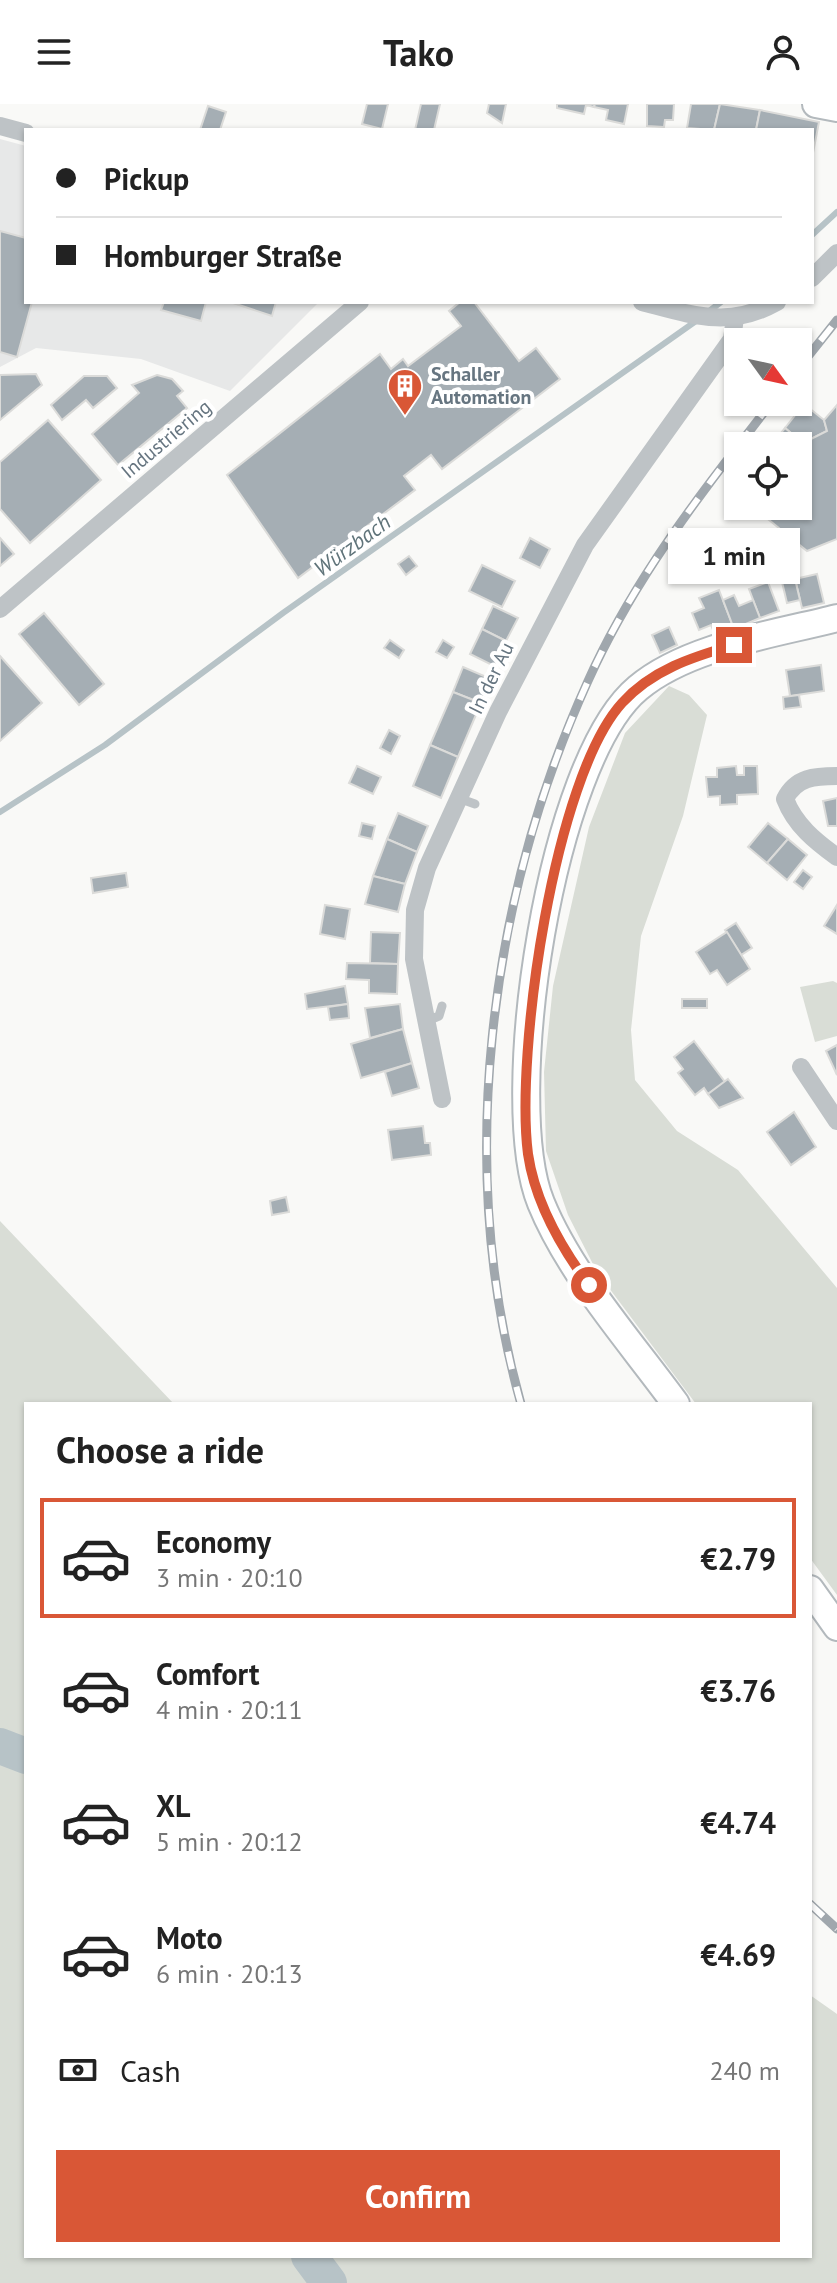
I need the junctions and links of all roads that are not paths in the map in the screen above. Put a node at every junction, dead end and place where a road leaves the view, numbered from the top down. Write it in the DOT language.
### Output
graph roads {
  1 [pos="816,104"];
  2 [pos="837,108"];
  3 [pos="0,126"];
  4 [pos="24,132"];
  5 [pos="837,253"];
  6 [pos="814,276"];
  7 [pos="358,304"];
  8 [pos="649,304"];
  9 [pos="772,304"];
  10 [pos="735,318"];
  11 [pos="0,609"];
  12 [pos="837,618"];
  13 [pos="837,776"];
  14 [pos="837,857"];
  15 [pos="442,1006"];
  16 [pos="427,1021"];
  17 [pos="801,1067"];
  18 [pos="442,1099"];
  19 [pos="837,1121"];
  20 [pos="675,1402"];
  21 [pos="812,1592"];
  22 [pos="837,1627"];
  1 -- 2 [label="main road"];
  3 -- 4 [label="street"];
  5 -- 6 [label="street"];
  7 -- 11 [label="street, Industriering"];
  8 -- 10 [label="street"];
  9 -- 10 [label="street"];
  10 -- 16 [label="street, In der Au"];
  12 -- 20 [label="main road"];
  13 -- 14 [label="street"];
  15 -- 16 [label="lane"];
  16 -- 18 [label="street, In der Au"];
  17 -- 19 [label="street"];
  21 -- 22 [label="main road"];
}
